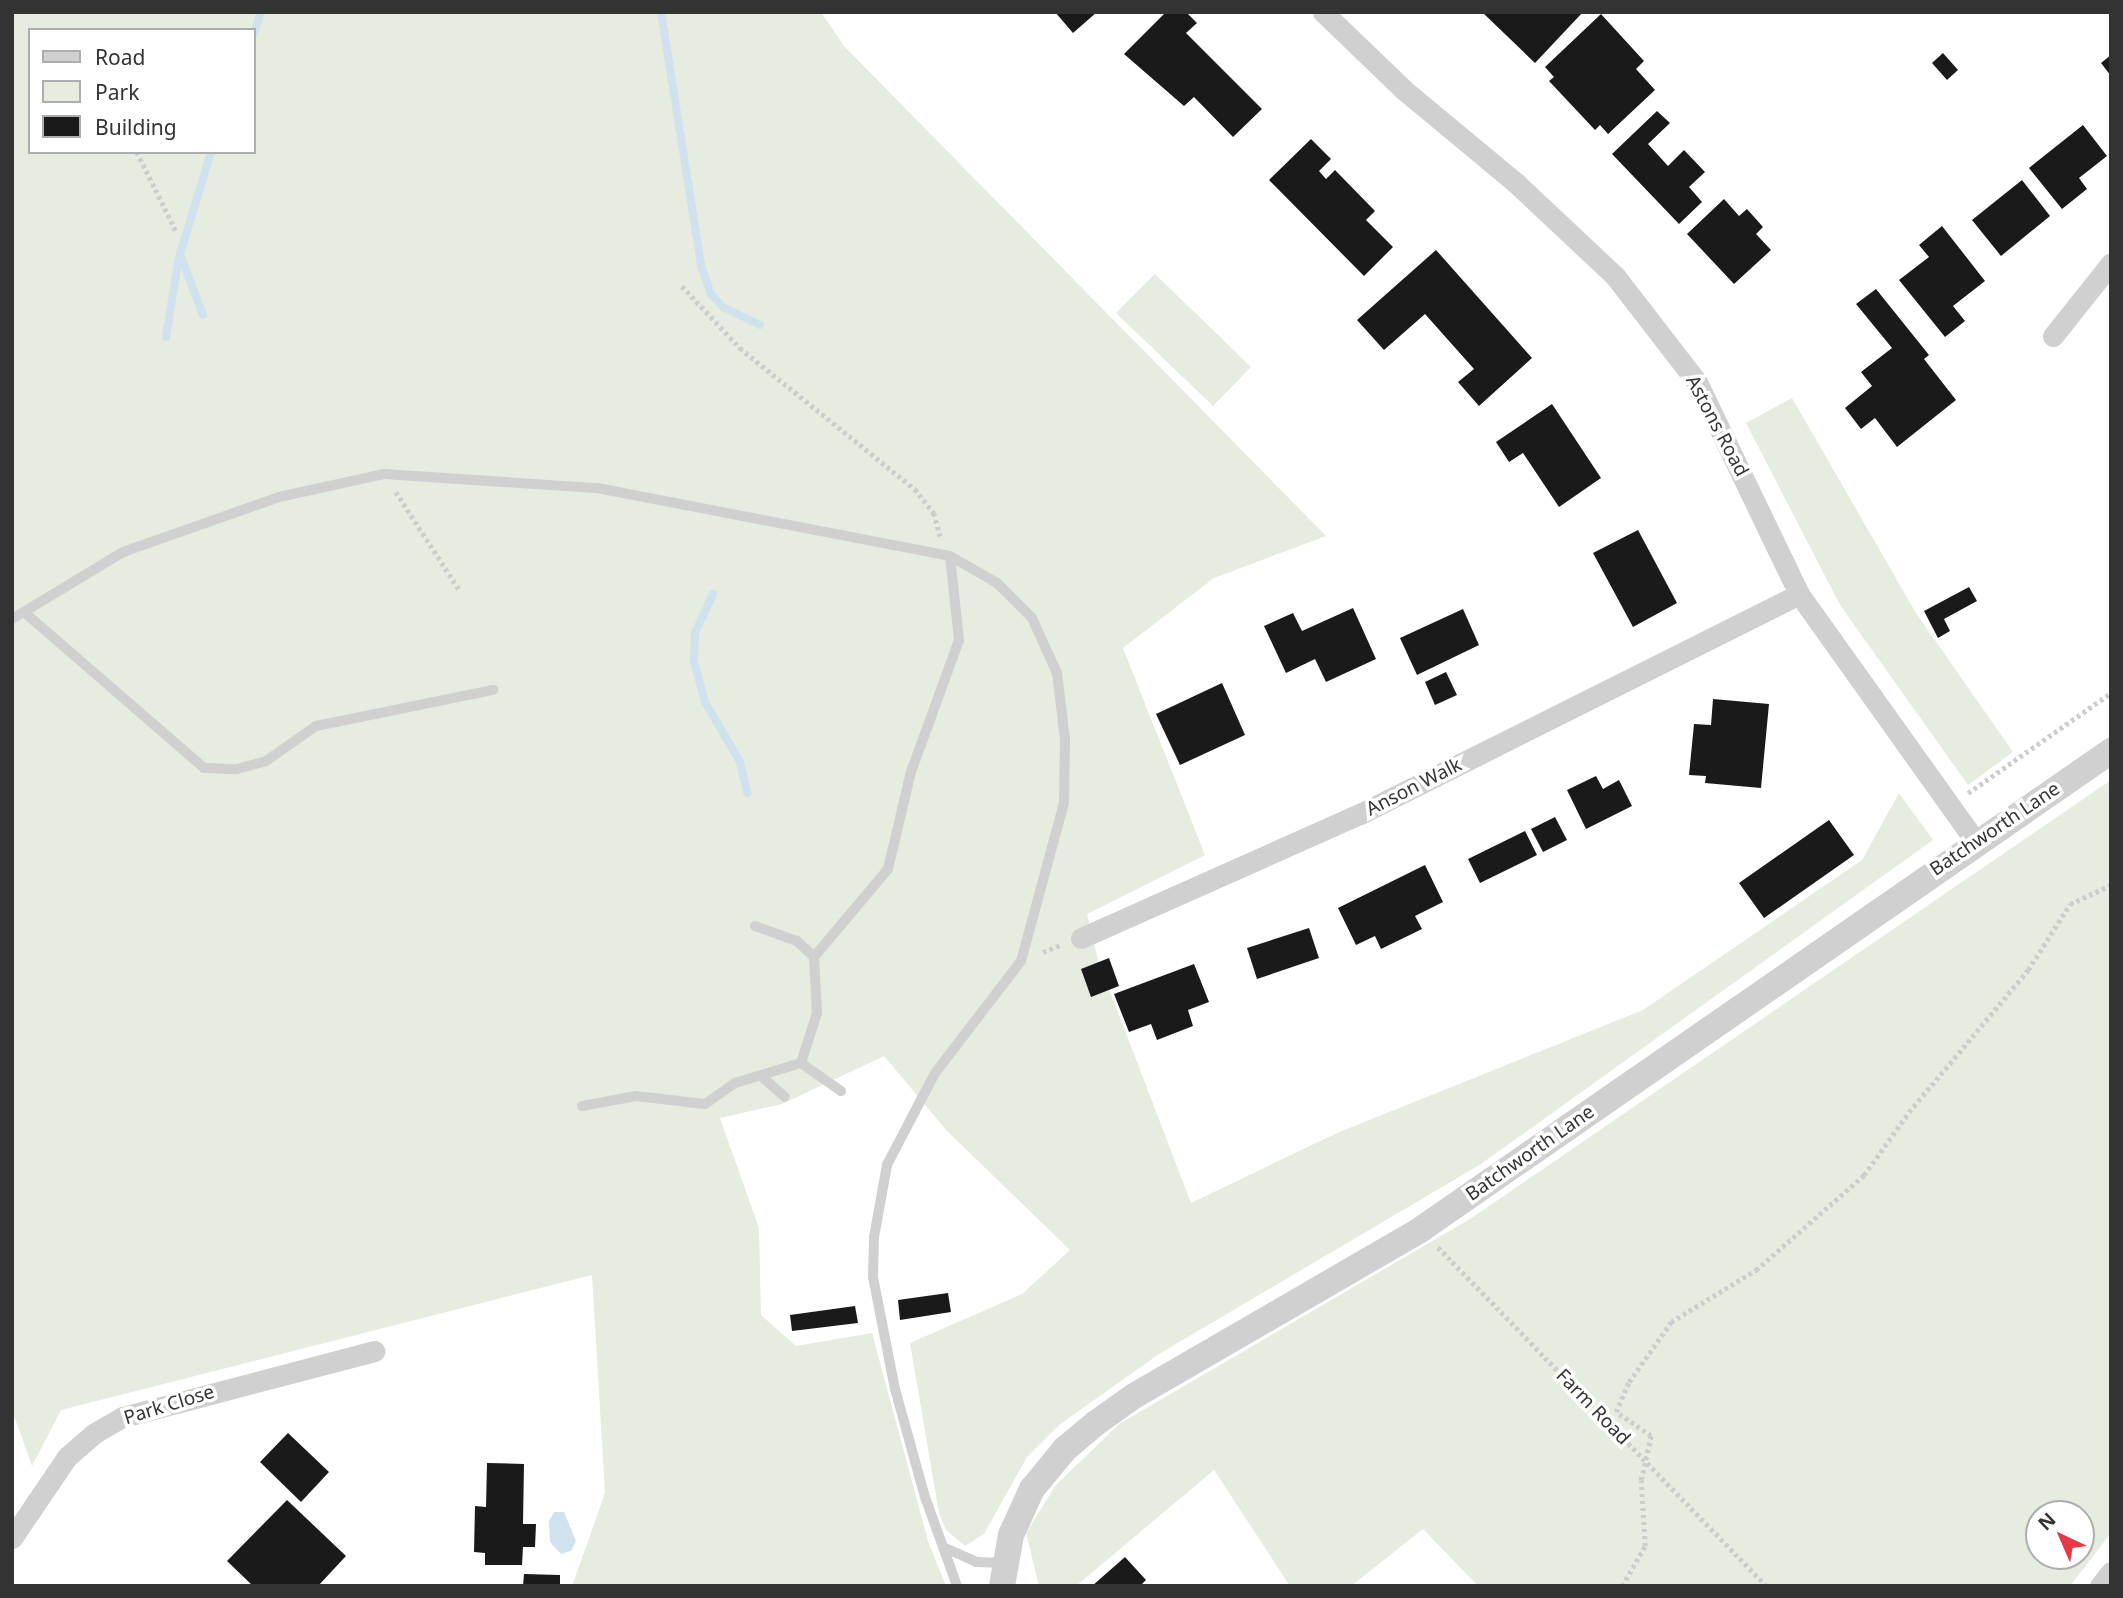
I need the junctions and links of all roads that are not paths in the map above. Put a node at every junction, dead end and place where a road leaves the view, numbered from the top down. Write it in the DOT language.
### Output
graph roads {
  1 [pos="1323,12"];
  2 [pos="2111,263"];
  3 [pos="2053,336"];
  4 [pos="950,556"];
  5 [pos="1798,594"];
  6 [pos="24,612"];
  7 [pos="12,618"];
  8 [pos="493,691"];
  9 [pos="2111,751"];
  10 [pos="1975,841"];
  11 [pos="755,926"];
  12 [pos="1081,937"];
  13 [pos="817,954"];
  14 [pos="801,1063"];
  15 [pos="762,1077"];
  16 [pos="841,1091"];
  17 [pos="785,1097"];
  18 [pos="582,1106"];
  19 [pos="375,1351"];
  20 [pos="12,1538"];
  21 [pos="943,1547"];
  22 [pos="2111,1572"];
  23 [pos="1003,1575"];
  24 [pos="957,1586"];
  25 [pos="2100,1586"];
  1 -- 5 [label="street, Astons Road"];
  2 -- 3 [label="street"];
  4 -- 6 [label="lane"];
  4 -- 13 [label="lane"];
  4 -- 21 [label="lane"];
  5 -- 10 [label="street, Astons Road"];
  5 -- 12 [label="street, Anson Walk"];
  6 -- 7 [label="lane"];
  6 -- 8 [label="lane"];
  9 -- 10 [label="street, Batchworth Lane"];
  10 -- 23 [label="street, Batchworth Lane"];
  11 -- 13 [label="lane"];
  13 -- 14 [label="lane"];
  14 -- 15 [label="lane"];
  14 -- 16 [label="lane"];
  15 -- 17 [label="lane"];
  15 -- 18 [label="lane"];
  19 -- 20 [label="street, Park Close"];
  21 -- 23 [label="lane"];
  21 -- 24 [label="lane"];
  22 -- 25 [label="street"];
}
